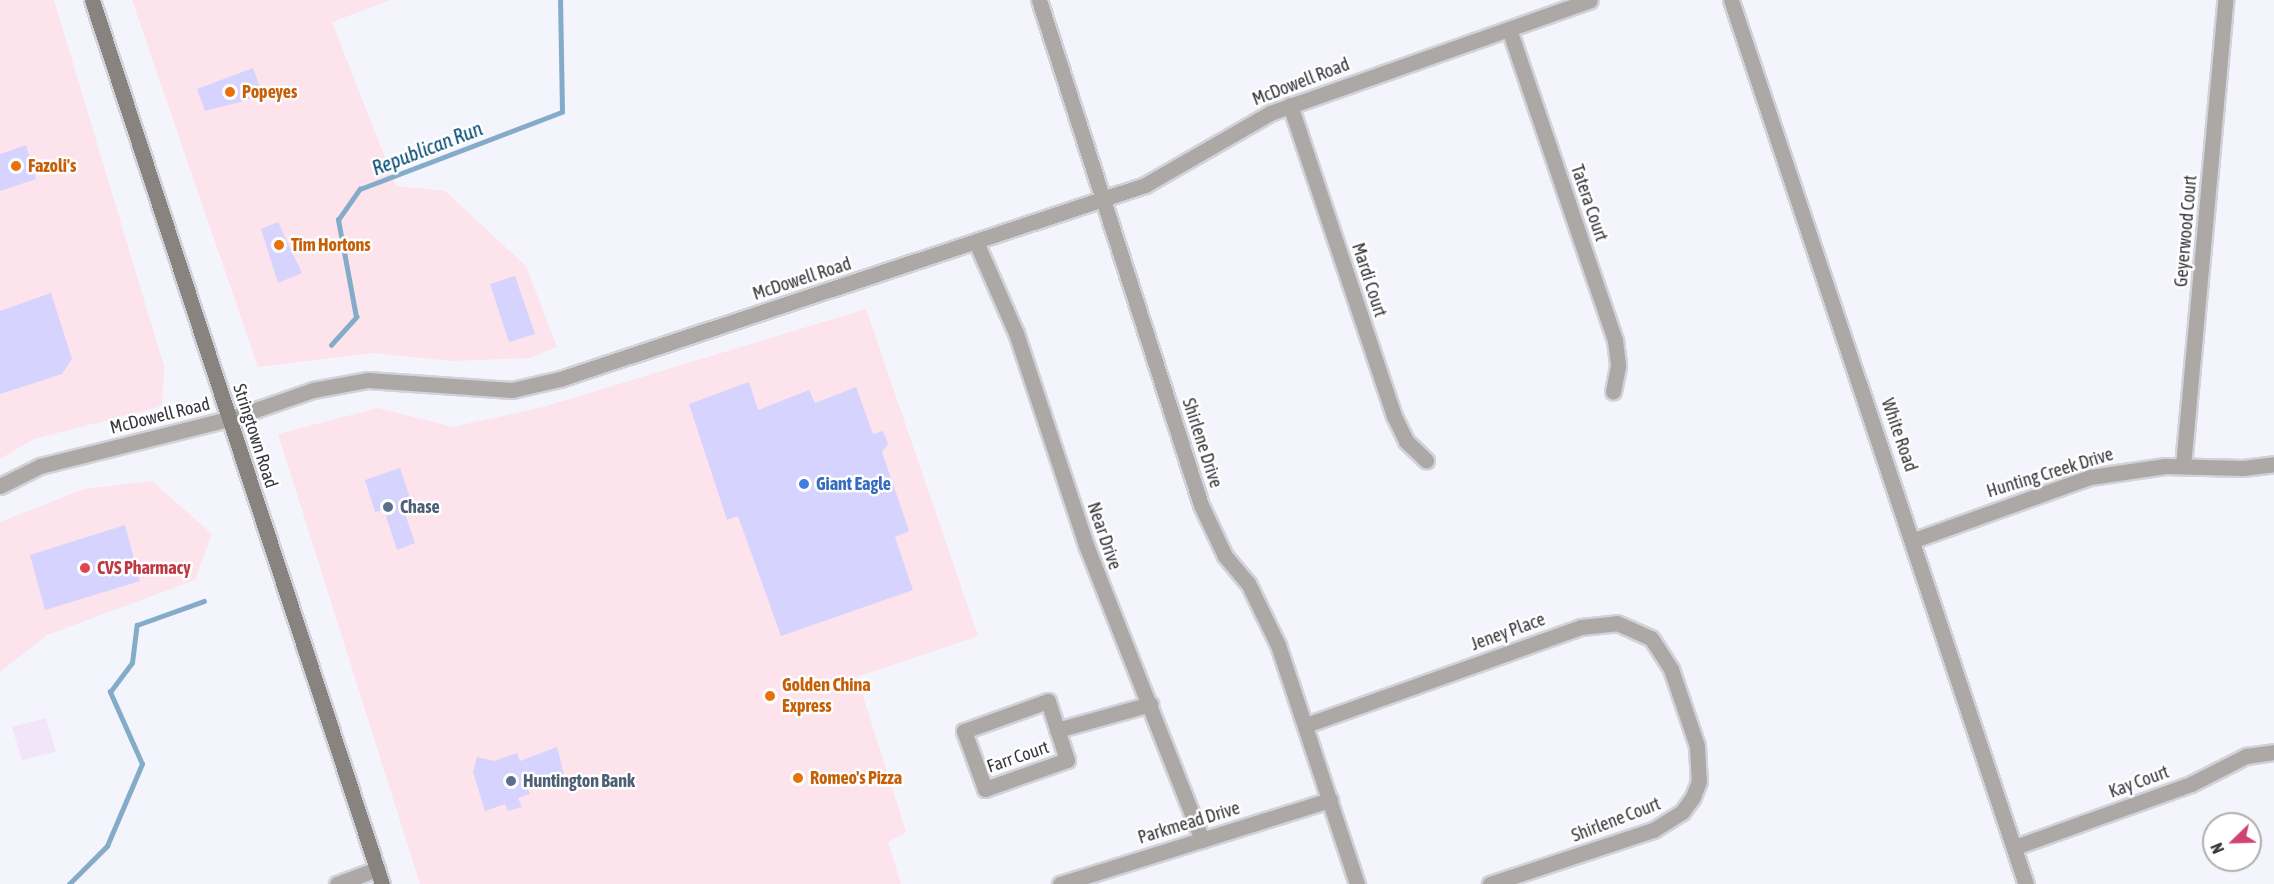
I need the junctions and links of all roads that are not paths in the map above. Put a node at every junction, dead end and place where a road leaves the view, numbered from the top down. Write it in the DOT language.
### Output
graph roads {
  1 [pos="92,0"];
  2 [pos="1039,0"];
  3 [pos="1590,0"];
  4 [pos="1731,0"];
  5 [pos="2225,0"];
  6 [pos="1509,29"];
  7 [pos="1290,105"];
  8 [pos="1100,200"];
  9 [pos="976,242"];
  10 [pos="1613,392"];
  11 [pos="229,418"];
  12 [pos="1426,460"];
  13 [pos="2274,464"];
  14 [pos="2183,466"];
  15 [pos="0,486"];
  16 [pos="1914,540"];
  17 [pos="1150,704"];
  18 [pos="1684,707"];
  19 [pos="1306,725"];
  20 [pos="1057,730"];
  21 [pos="2274,752"];
  22 [pos="1330,800"];
  23 [pos="1202,840"];
  24 [pos="2015,847"];
  25 [pos="380,877"];
  26 [pos="337,884"];
  27 [pos="1060,884"];
  28 [pos="1357,884"];
  29 [pos="1490,884"];
  30 [pos="2026,884"];
  1 -- 11 [label="main road, Stringtown Road"];
  2 -- 8 [label="street, Shirlene Drive"];
  3 -- 6 [label="street, McDowell Road"];
  4 -- 16 [label="street, White Road"];
  5 -- 14 [label="street, Geyerwood Court"];
  6 -- 7 [label="street, McDowell Road"];
  6 -- 10 [label="street, Tatera Court"];
  7 -- 8 [label="street, McDowell Road"];
  7 -- 12 [label="street, Mardi Court"];
  8 -- 9 [label="street, McDowell Road"];
  8 -- 19 [label="street, Shirlene Drive"];
  9 -- 11 [label="street, McDowell Road"];
  9 -- 17 [label="street, Near Drive"];
  11 -- 15 [label="street, McDowell Road"];
  11 -- 25 [label="main road, Stringtown Road"];
  13 -- 14 [label="street, Hunting Creek Drive"];
  14 -- 16 [label="street, Hunting Creek Drive"];
  16 -- 24 [label="street, White Road"];
  17 -- 20 [label="street, Farr Court"];
  17 -- 23 [label="street, Near Drive"];
  18 -- 19 [label="street, Jeney Place"];
  18 -- 29 [label="street, Shirlene Court"];
  19 -- 22 [label="street, Shirlene Drive"];
  20 -- 20 [label="street, Farr Court"];
  21 -- 24 [label="street, Kay Court"];
  22 -- 23 [label="street, Parkmead Drive"];
  22 -- 28 [label="street, Shirlene Drive"];
  23 -- 27 [label="street, Parkmead Drive"];
  24 -- 30 [label="street, White Road"];
  25 -- 26 [label="street"];
}
